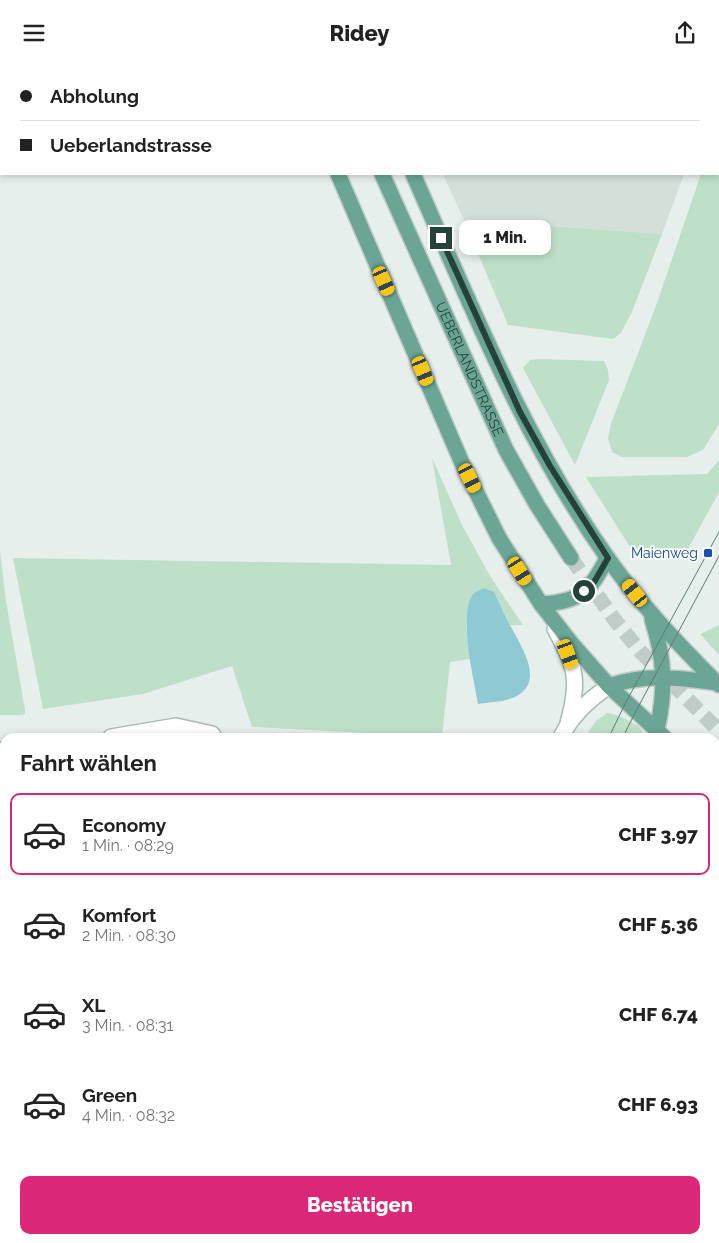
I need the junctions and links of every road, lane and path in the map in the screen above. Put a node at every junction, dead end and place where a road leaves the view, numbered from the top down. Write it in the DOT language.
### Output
graph roads {
  1 [pos="338,175"];
  2 [pos="382,175"];
  3 [pos="414,175"];
  4 [pos="571,558"];
  5 [pos="608,558"];
  6 [pos="541,604"];
  7 [pos="650,613"];
  8 [pos="664,678"];
  9 [pos="718,685"];
  10 [pos="609,686"];
  11 [pos="568,723"];
  12 [pos="134,733"];
  13 [pos="205,733"];
  14 [pos="564,733"];
  15 [pos="656,733"];
  16 [pos="658,733"];
  1 -- 6 [label="main road"];
  2 -- 4 [label="main road, UEBERLANDSTRASSE"];
  3 -- 5 [label="main road, UEBERLANDSTRASSE"];
  5 -- 6 [label="main road"];
  5 -- 7 [label="main road, UEBERLANDSTRASSE"];
  6 -- 10 [label="main road"];
  6 -- 11 [label="main road"];
  7 -- 8 [label="main road"];
  7 -- 9 [label="main road, UEBERLANDSTRASSE"];
  8 -- 9 [label="main road"];
  8 -- 10 [label="main road"];
  8 -- 16 [label="main road"];
  10 -- 11 [label="main road"];
  10 -- 15 [label="main road"];
  11 -- 14 [label="main road"];
  12 -- 13 [label="main road"];
}
